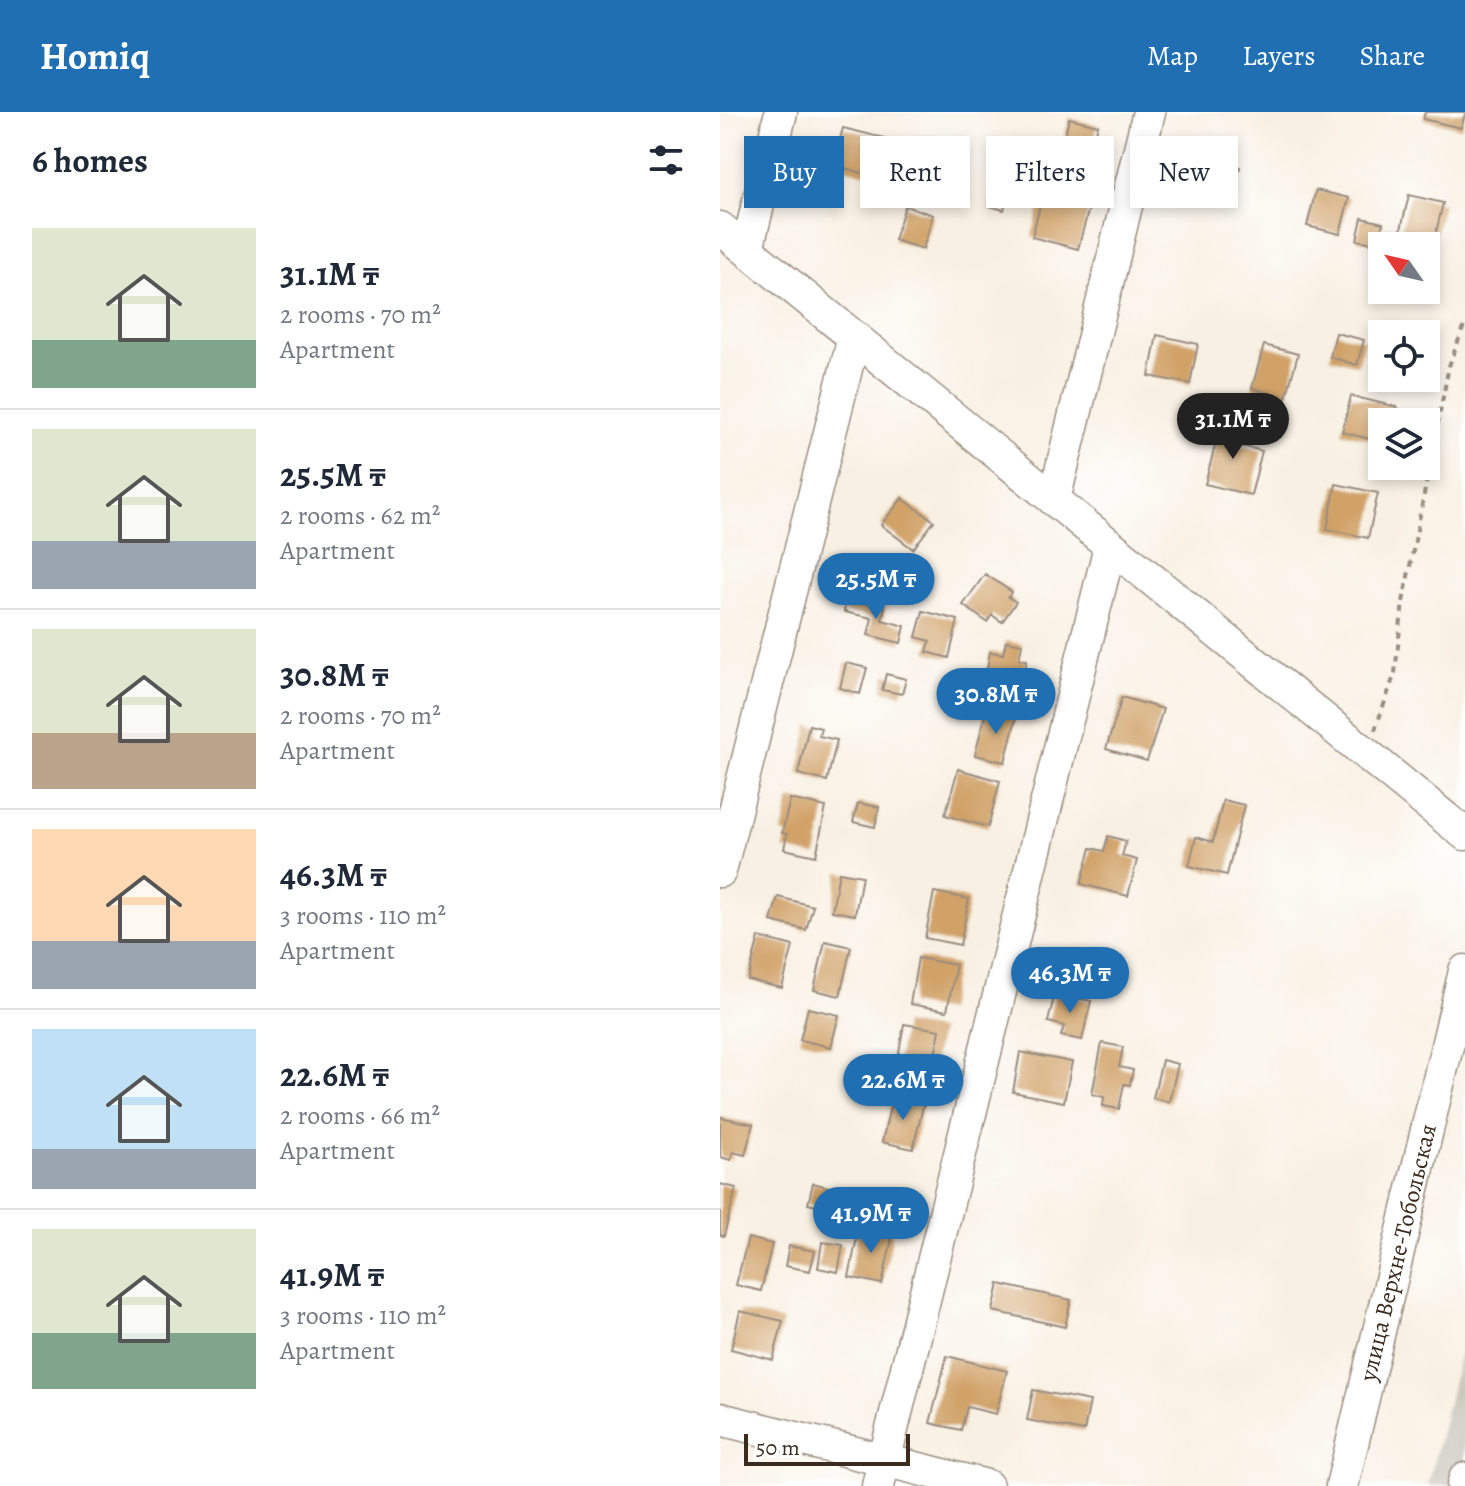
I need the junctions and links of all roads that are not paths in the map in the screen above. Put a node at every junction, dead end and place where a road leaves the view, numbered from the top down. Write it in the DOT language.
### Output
graph roads {
  1 [pos="781,112"];
  2 [pos="1149,112"];
  3 [pos="720,228"];
  4 [pos="747,249"];
  5 [pos="854,337"];
  6 [pos="1054,500"];
  7 [pos="1110,546"];
  8 [pos="732,773"];
  9 [pos="1465,834"];
  10 [pos="720,871"];
  11 [pos="1465,971"];
  12 [pos="1454,1070"];
  13 [pos="720,1419"];
  14 [pos="882,1473"];
  15 [pos="1465,1479"];
  16 [pos="987,1486"];
  17 [pos="1342,1486"];
  18 [pos="1463,1486"];
  1 -- 4 [label="street"];
  2 -- 6 [label="street"];
  3 -- 4 [label="street"];
  4 -- 5 [label="street"];
  5 -- 6 [label="street"];
  5 -- 8 [label="street"];
  6 -- 7 [label="street"];
  7 -- 9 [label="street"];
  7 -- 14 [label="street"];
  8 -- 10 [label="street"];
  11 -- 12 [label="street, улица Верхне-Тобольская"];
  12 -- 17 [label="street, улица Верхне-Тобольская"];
  13 -- 14 [label="street"];
  14 -- 16 [label="street"];
  15 -- 18 [label="street"];
}
